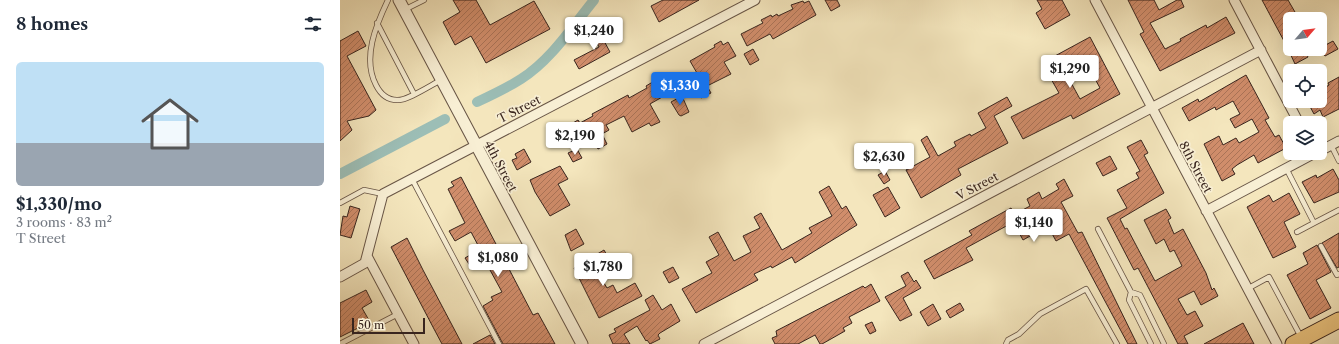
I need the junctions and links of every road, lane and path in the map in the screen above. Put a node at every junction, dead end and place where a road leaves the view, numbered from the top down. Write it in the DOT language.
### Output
graph roads {
  1 [pos="388,0"];
  2 [pos="399,0"];
  3 [pos="424,0"];
  4 [pos="1095,0"];
  5 [pos="1234,0"];
  6 [pos="751,1"];
  7 [pos="404,10"];
  8 [pos="377,23"];
  9 [pos="1261,50"];
  10 [pos="441,80"];
  11 [pos="414,94"];
  12 [pos="1152,107"];
  13 [pos="1295,116"];
  14 [pos="1335,143"];
  15 [pos="475,145"];
  16 [pos="1301,160"];
  17 [pos="1339,161"];
  18 [pos="1286,168"];
  19 [pos="412,179"];
  20 [pos="383,194"];
  21 [pos="340,203"];
  22 [pos="1339,210"];
  23 [pos="1206,211"];
  24 [pos="1314,223"];
  25 [pos="1098,230"];
  26 [pos="1297,232"];
  27 [pos="1322,246"];
  28 [pos="367,256"];
  29 [pos="1338,275"];
  30 [pos="340,277"];
  31 [pos="1339,281"];
  32 [pos="1247,289"];
  33 [pos="1131,292"];
  34 [pos="398,314"];
  35 [pos="1339,320"];
  36 [pos="1298,342"];
  37 [pos="340,344"];
  38 [pos="414,344"];
  39 [pos="499,344"];
  40 [pos="582,344"];
  41 [pos="704,344"];
  42 [pos="1006,344"];
  43 [pos="1116,344"];
  44 [pos="1151,344"];
  45 [pos="1164,344"];
  46 [pos="1277,344"];
  1 -- 8 [label="lane"];
  2 -- 7 [label="street, 4th Street"];
  3 -- 7 [label="lane"];
  4 -- 12 [label="street, 8th Street"];
  5 -- 9 [label="street"];
  6 -- 15 [label="street, T Street"];
  7 -- 10 [label="street, 4th Street"];
  8 -- 11 [label="lane"];
  8 -- 11 [label="lane"];
  9 -- 12 [label="street, V Street"];
  9 -- 13 [label="street"];
  10 -- 11 [label="lane"];
  10 -- 15 [label="street, 4th Street"];
  12 -- 23 [label="street, 8th Street"];
  12 -- 41 [label="street, V Street"];
  14 -- 17 [label="lane"];
  15 -- 19 [label="street, T Street"];
  15 -- 40 [label="street, 4th Street"];
  16 -- 18 [label="street"];
  18 -- 23 [label="street"];
  18 -- 24 [label="lane"];
  19 -- 20 [label="street, T Street"];
  19 -- 39 [label="lane"];
  20 -- 21 [label="lane"];
  20 -- 28 [label="street"];
  22 -- 24 [label="lane"];
  23 -- 32 [label="street, 8th Street"];
  24 -- 26 [label="lane"];
  25 -- 33 [label="lane"];
  27 -- 29 [label="lane"];
  28 -- 30 [label="street"];
  28 -- 34 [label="street"];
  29 -- 31 [label="lane"];
  32 -- 36 [label="lane"];
  32 -- 46 [label="street, 8th Street"];
  33 -- 44 [label="lane"];
  33 -- 45 [label="lane"];
  34 -- 37 [label="lane"];
  34 -- 38 [label="street"];
  35 -- 36 [label="highway"];
  42 -- 43 [label="lane"];
}
